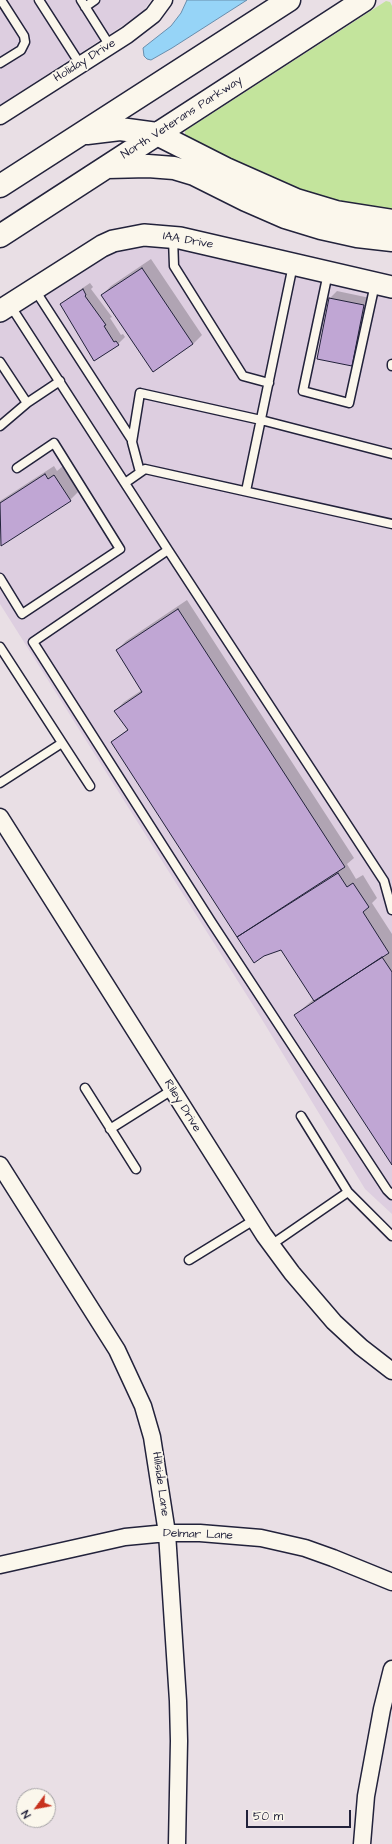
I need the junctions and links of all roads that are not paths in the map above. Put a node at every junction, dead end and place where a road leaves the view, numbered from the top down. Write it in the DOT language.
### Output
graph roads {
  1 [pos="1,0"];
  2 [pos="39,0"];
  3 [pos="95,0"];
  4 [pos="164,0"];
  5 [pos="289,0"];
  6 [pos="364,0"];
  7 [pos="83,3"];
  8 [pos="110,46"];
  9 [pos="0,63"];
  10 [pos="80,64"];
  11 [pos="0,116"];
  12 [pos="80,134"];
  13 [pos="157,134"];
  14 [pos="106,167"];
  15 [pos="0,186"];
  16 [pos="392,221"];
  17 [pos="0,236"];
  18 [pos="173,237"];
  19 [pos="392,240"];
  20 [pos="294,264"];
  21 [pos="328,272"];
  22 [pos="384,285"];
  23 [pos="34,289"];
  24 [pos="5,308"];
  25 [pos="0,362"];
  26 [pos="60,381"];
  27 [pos="269,382"];
  28 [pos="27,403"];
  29 [pos="261,420"];
  30 [pos="0,426"];
  31 [pos="132,440"];
  32 [pos="392,454"];
  33 [pos="17,468"];
  34 [pos="140,472"];
  35 [pos="125,482"];
  36 [pos="246,491"];
  37 [pos="392,524"];
  38 [pos="168,550"];
  39 [pos="0,578"];
  40 [pos="0,647"];
  41 [pos="2,656"];
  42 [pos="62,743"];
  43 [pos="0,783"];
  44 [pos="90,786"];
  45 [pos="0,817"];
  46 [pos="392,910"];
  47 [pos="84,1088"];
  48 [pos="172,1090"];
  49 [pos="301,1116"];
  50 [pos="110,1129"];
  51 [pos="0,1165"];
  52 [pos="136,1169"];
  53 [pos="348,1192"];
  54 [pos="392,1195"];
  55 [pos="254,1220"];
  56 [pos="392,1236"];
  57 [pos="271,1245"];
  58 [pos="189,1260"];
  59 [pos="392,1371"];
  60 [pos="167,1533"];
  61 [pos="0,1564"];
  62 [pos="392,1582"];
  63 [pos="392,1669"];
  64 [pos="177,1844"];
  65 [pos="362,1844"];
  1 -- 9 [label="lane"];
  2 -- 10 [label="lane"];
  3 -- 7 [label="lane"];
  4 -- 8 [label="street, Holiday Drive"];
  5 -- 12 [label="highway"];
  6 -- 13 [label="highway, North Veterans Parkway"];
  7 -- 8 [label="lane"];
  8 -- 10 [label="street, Holiday Drive"];
  10 -- 11 [label="street, Holiday Drive"];
  12 -- 13 [label="highway"];
  12 -- 15 [label="highway"];
  13 -- 14 [label="highway, North Veterans Parkway"];
  13 -- 16 [label="highway"];
  14 -- 17 [label="highway, North Veterans Parkway"];
  14 -- 19 [label="highway"];
  18 -- 20 [label="street, IAA Drive"];
  18 -- 23 [label="street, IAA Drive"];
  18 -- 27 [label="lane"];
  20 -- 21 [label="street, IAA Drive"];
  20 -- 27 [label="lane"];
  21 -- 22 [label="street, IAA Drive"];
  21 -- 22 [label="lane"];
  23 -- 24 [label="street, IAA Drive"];
  23 -- 31 [label="lane"];
  24 -- 26 [label="lane"];
  25 -- 28 [label="lane"];
  26 -- 28 [label="lane"];
  26 -- 35 [label="lane"];
  27 -- 29 [label="lane"];
  28 -- 30 [label="lane"];
  29 -- 31 [label="lane"];
  29 -- 32 [label="lane"];
  29 -- 36 [label="lane"];
  31 -- 34 [label="lane"];
  33 -- 39 [label="lane"];
  34 -- 35 [label="lane"];
  34 -- 36 [label="lane"];
  35 -- 38 [label="lane"];
  36 -- 37 [label="lane"];
  38 -- 46 [label="lane"];
  38 -- 54 [label="lane"];
  40 -- 41 [label="lane"];
  41 -- 42 [label="lane"];
  42 -- 43 [label="lane"];
  42 -- 44 [label="lane"];
  45 -- 48 [label="street, Riley Drive"];
  47 -- 50 [label="lane"];
  48 -- 50 [label="lane"];
  48 -- 55 [label="street, Riley Drive"];
  49 -- 53 [label="lane"];
  50 -- 52 [label="lane"];
  51 -- 60 [label="street, Hillside Lane"];
  53 -- 56 [label="lane"];
  53 -- 57 [label="lane"];
  55 -- 57 [label="street, Riley Drive"];
  55 -- 58 [label="lane"];
  57 -- 59 [label="street, Riley Drive"];
  60 -- 61 [label="street, Delmar Lane"];
  60 -- 62 [label="street, Delmar Lane"];
  60 -- 64 [label="street, Hillside Lane"];
  63 -- 65 [label="street"];
}
